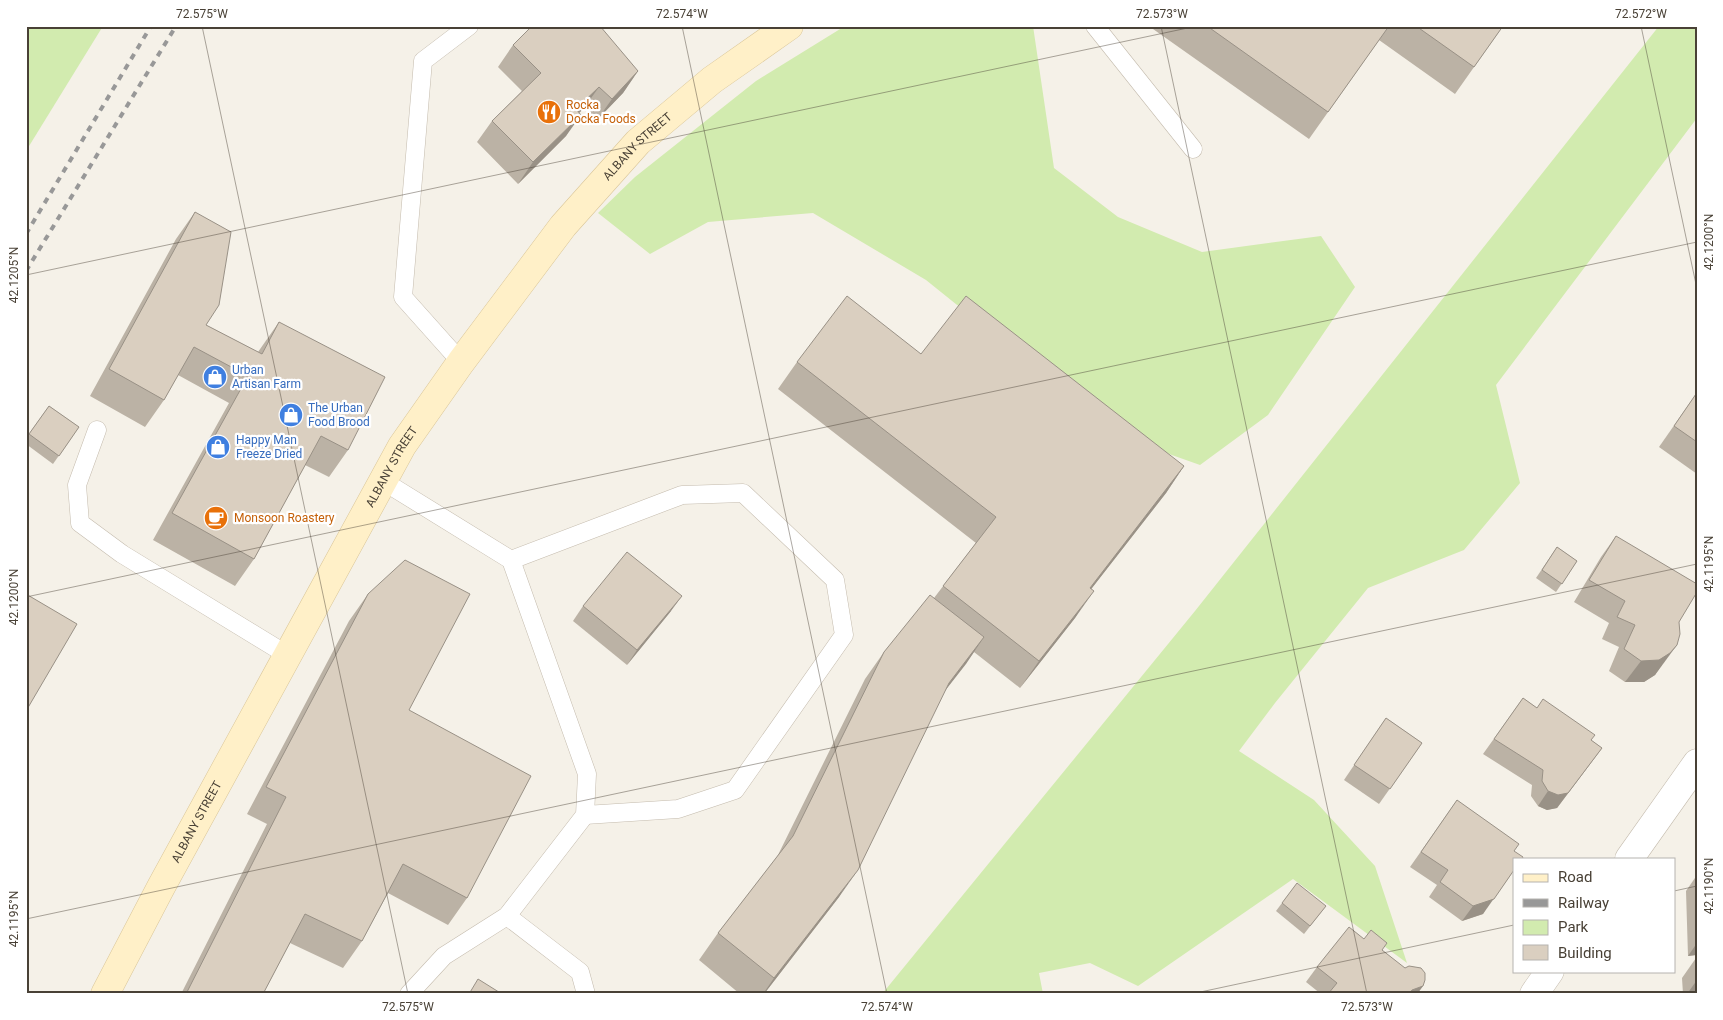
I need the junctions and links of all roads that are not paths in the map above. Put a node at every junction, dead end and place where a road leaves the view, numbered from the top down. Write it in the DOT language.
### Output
graph roads {
  1 [pos="469,26"];
  2 [pos="788,26"];
  3 [pos="1094,26"];
  4 [pos="1193,149"];
  5 [pos="461,362"];
  6 [pos="97,430"];
  7 [pos="383,481"];
  8 [pos="511,560"];
  9 [pos="290,656"];
  10 [pos="1697,763"];
  11 [pos="585,815"];
  12 [pos="1630,858"];
  13 [pos="507,916"];
  14 [pos="1549,972"];
  15 [pos="105,994"];
  16 [pos="409,994"];
  17 [pos="586,994"];
  18 [pos="1534,994"];
  1 -- 5 [label="lane"];
  2 -- 5 [label="main road, ALBANY STREET"];
  3 -- 4 [label="lane"];
  5 -- 7 [label="main road, ALBANY STREET"];
  6 -- 9 [label="lane"];
  7 -- 8 [label="lane"];
  7 -- 9 [label="main road, ALBANY STREET"];
  8 -- 11 [label="lane"];
  8 -- 11 [label="lane"];
  9 -- 15 [label="main road, ALBANY STREET"];
  10 -- 12 [label="street"];
  11 -- 13 [label="lane"];
  13 -- 16 [label="lane"];
  13 -- 17 [label="lane"];
  14 -- 18 [label="street"];
}
